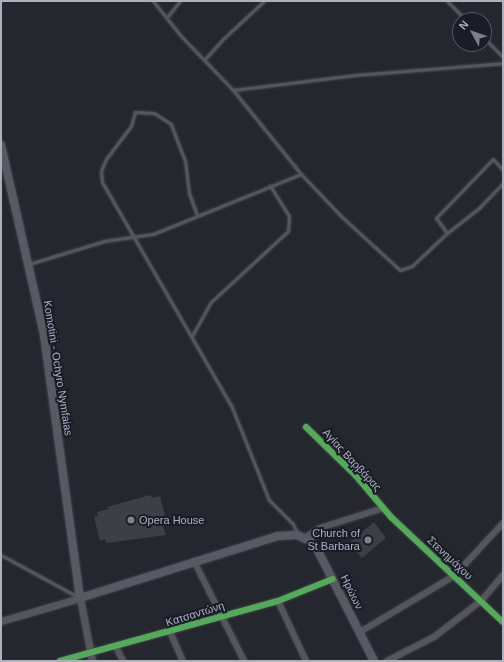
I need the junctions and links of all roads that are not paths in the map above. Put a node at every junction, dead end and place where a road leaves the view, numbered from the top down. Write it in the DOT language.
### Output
graph roads {
  1 [pos="153,1"];
  2 [pos="180,1"];
  3 [pos="264,1"];
  4 [pos="447,1"];
  5 [pos="458,12"];
  6 [pos="167,17"];
  7 [pos="492,46"];
  8 [pos="503,57"];
  9 [pos="205,59"];
  10 [pos="503,63"];
  11 [pos="234,90"];
  12 [pos="1,145"];
  13 [pos="503,170"];
  14 [pos="301,174"];
  15 [pos="503,184"];
  16 [pos="270,186"];
  17 [pos="197,215"];
  18 [pos="447,233"];
  19 [pos="134,238"];
  20 [pos="29,264"];
  21 [pos="192,336"];
  22 [pos="306,427"];
  23 [pos="383,508"];
  24 [pos="503,523"];
  25 [pos="301,536"];
  26 [pos="1,555"];
  27 [pos="194,561"];
  28 [pos="503,575"];
  29 [pos="454,576"];
  30 [pos="333,579"];
  31 [pos="80,598"];
  32 [pos="482,600"];
  33 [pos="278,601"];
  34 [pos="221,616"];
  35 [pos="1,621"];
  36 [pos="503,622"];
  37 [pos="170,632"];
  38 [pos="360,632"];
  39 [pos="116,647"];
  40 [pos="90,653"];
  41 [pos="60,661"];
  42 [pos="92,661"];
  43 [pos="123,661"];
  44 [pos="183,661"];
  45 [pos="244,661"];
  46 [pos="306,661"];
  47 [pos="374,661"];
  48 [pos="387,661"];
  1 -- 6 [label="lane"];
  2 -- 6 [label="lane"];
  3 -- 9 [label="lane"];
  4 -- 5 [label="lane"];
  6 -- 9 [label="lane"];
  7 -- 8 [label="lane"];
  9 -- 11 [label="lane"];
  10 -- 11 [label="lane"];
  11 -- 14 [label="lane"];
  12 -- 20 [label="main road, Komotini - Ochyro Nymfaias"];
  13 -- 18 [label="lane"];
  14 -- 16 [label="lane"];
  14 -- 18 [label="lane"];
  15 -- 18 [label="lane"];
  16 -- 17 [label="lane"];
  16 -- 21 [label="lane"];
  17 -- 19 [label="lane"];
  17 -- 19 [label="lane"];
  19 -- 20 [label="lane"];
  19 -- 21 [label="lane"];
  20 -- 31 [label="main road, Komotini - Ochyro Nymfaias"];
  21 -- 25 [label="lane"];
  22 -- 23 [label="street, Αγίας Βαρβάρας"];
  23 -- 25 [label="street, Αγίας Βαρβάρας"];
  23 -- 29 [label="street, Στενημάχου"];
  24 -- 29 [label="street"];
  25 -- 27 [label="main road, Αγίας Βαρβάρας"];
  25 -- 30 [label="main road, Ηρώων"];
  26 -- 31 [label="lane"];
  27 -- 31 [label="main road, Αγίας Βαρβάρας"];
  27 -- 34 [label="street"];
  28 -- 32 [label="street"];
  29 -- 32 [label="street, Στενημάχου"];
  29 -- 38 [label="street"];
  30 -- 33 [label="street, Κατσαντώνη"];
  30 -- 38 [label="main road, Ηρώων"];
  31 -- 35 [label="street, Αγίας Βαρβάρας"];
  31 -- 40 [label="street"];
  32 -- 36 [label="street, Στενημάχου"];
  32 -- 48 [label="street"];
  33 -- 34 [label="street, Κατσαντώνη"];
  33 -- 46 [label="street"];
  34 -- 37 [label="street, Κατσαντώνη"];
  34 -- 45 [label="street"];
  37 -- 39 [label="street, Κατσαντώνη"];
  37 -- 44 [label="street"];
  38 -- 47 [label="main road, Ηρώων"];
  39 -- 40 [label="street, Κατσαντώνη"];
  39 -- 43 [label="street"];
  40 -- 41 [label="street, Κατσαντώνη"];
  40 -- 42 [label="street"];
}
